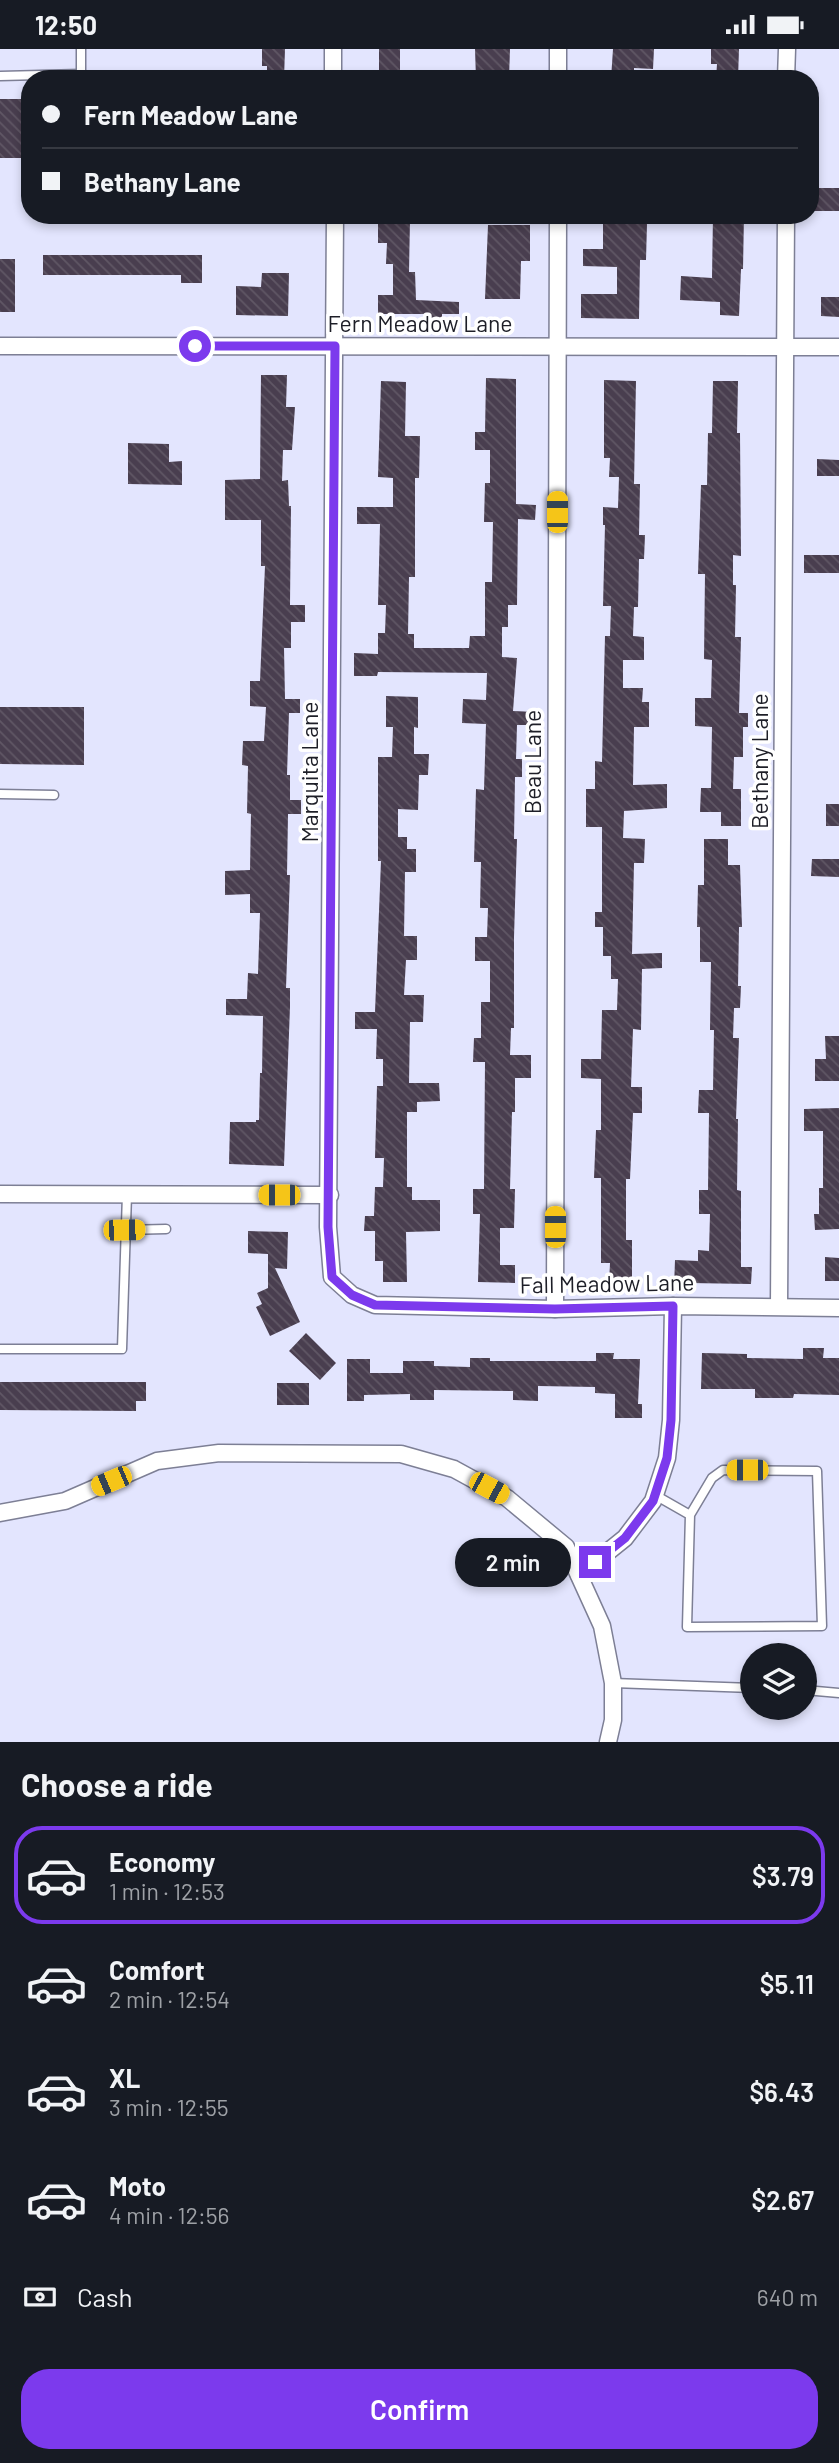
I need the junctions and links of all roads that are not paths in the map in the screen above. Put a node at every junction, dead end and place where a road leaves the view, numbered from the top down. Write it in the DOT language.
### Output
graph roads {
  1 [pos="81,49"];
  2 [pos="333,49"];
  3 [pos="558,49"];
  4 [pos="787,49"];
  5 [pos="81,70"];
  6 [pos="333,70"];
  7 [pos="558,70"];
  8 [pos="786,70"];
  9 [pos="0,76"];
  10 [pos="21,76"];
  11 [pos="335,224"];
  12 [pos="558,224"];
  13 [pos="786,224"];
  14 [pos="0,346"];
  15 [pos="335,346"];
  16 [pos="557,347"];
  17 [pos="785,347"];
  18 [pos="839,347"];
  19 [pos="0,794"];
  20 [pos="54,795"];
  21 [pos="0,1194"];
  22 [pos="127,1194"];
  23 [pos="330,1195"];
  24 [pos="166,1229"];
  25 [pos="124,1230"];
  26 [pos="375,1305"];
  27 [pos="673,1306"];
  28 [pos="779,1306"];
  29 [pos="839,1308"];
  30 [pos="555,1309"];
  31 [pos="0,1349"];
  32 [pos="655,1495"];
  33 [pos="0,1513"];
  34 [pos="690,1515"];
  35 [pos="579,1575"];
  36 [pos="613,1683"];
  37 [pos="740,1688"];
  38 [pos="817,1691"];
  39 [pos="839,1693"];
  40 [pos="608,1742"];
  1 -- 5 [label="lane"];
  2 -- 6 [label="street"];
  3 -- 7 [label="street"];
  4 -- 8 [label="street"];
  9 -- 10 [label="lane"];
  11 -- 15 [label="street, Marquita Lane"];
  12 -- 16 [label="street, Beau Lane"];
  13 -- 17 [label="street, Bethany Lane"];
  14 -- 15 [label="street, Fern Meadow Lane"];
  15 -- 16 [label="street, Fern Meadow Lane"];
  15 -- 23 [label="street, Marquita Lane"];
  16 -- 17 [label="street, Fern Meadow Lane"];
  16 -- 30 [label="street, Beau Lane"];
  17 -- 18 [label="street, Fern Meadow Lane"];
  17 -- 28 [label="street, Bethany Lane"];
  19 -- 20 [label="lane"];
  21 -- 22 [label="street"];
  22 -- 23 [label="street"];
  22 -- 25 [label="lane"];
  23 -- 26 [label="street, Marquita Lane"];
  24 -- 25 [label="lane"];
  25 -- 31 [label="lane"];
  26 -- 30 [label="street, Fall Meadow Lane"];
  27 -- 28 [label="street, Fall Meadow Lane"];
  27 -- 30 [label="street, Fall Meadow Lane"];
  27 -- 32 [label="street"];
  28 -- 29 [label="street, Fall Meadow Lane"];
  32 -- 34 [label="lane"];
  32 -- 35 [label="street"];
  33 -- 35 [label="street"];
  34 -- 34 [label="lane"];
  35 -- 36 [label="street"];
  36 -- 37 [label="lane"];
  36 -- 40 [label="street"];
  38 -- 39 [label="lane"];
}
